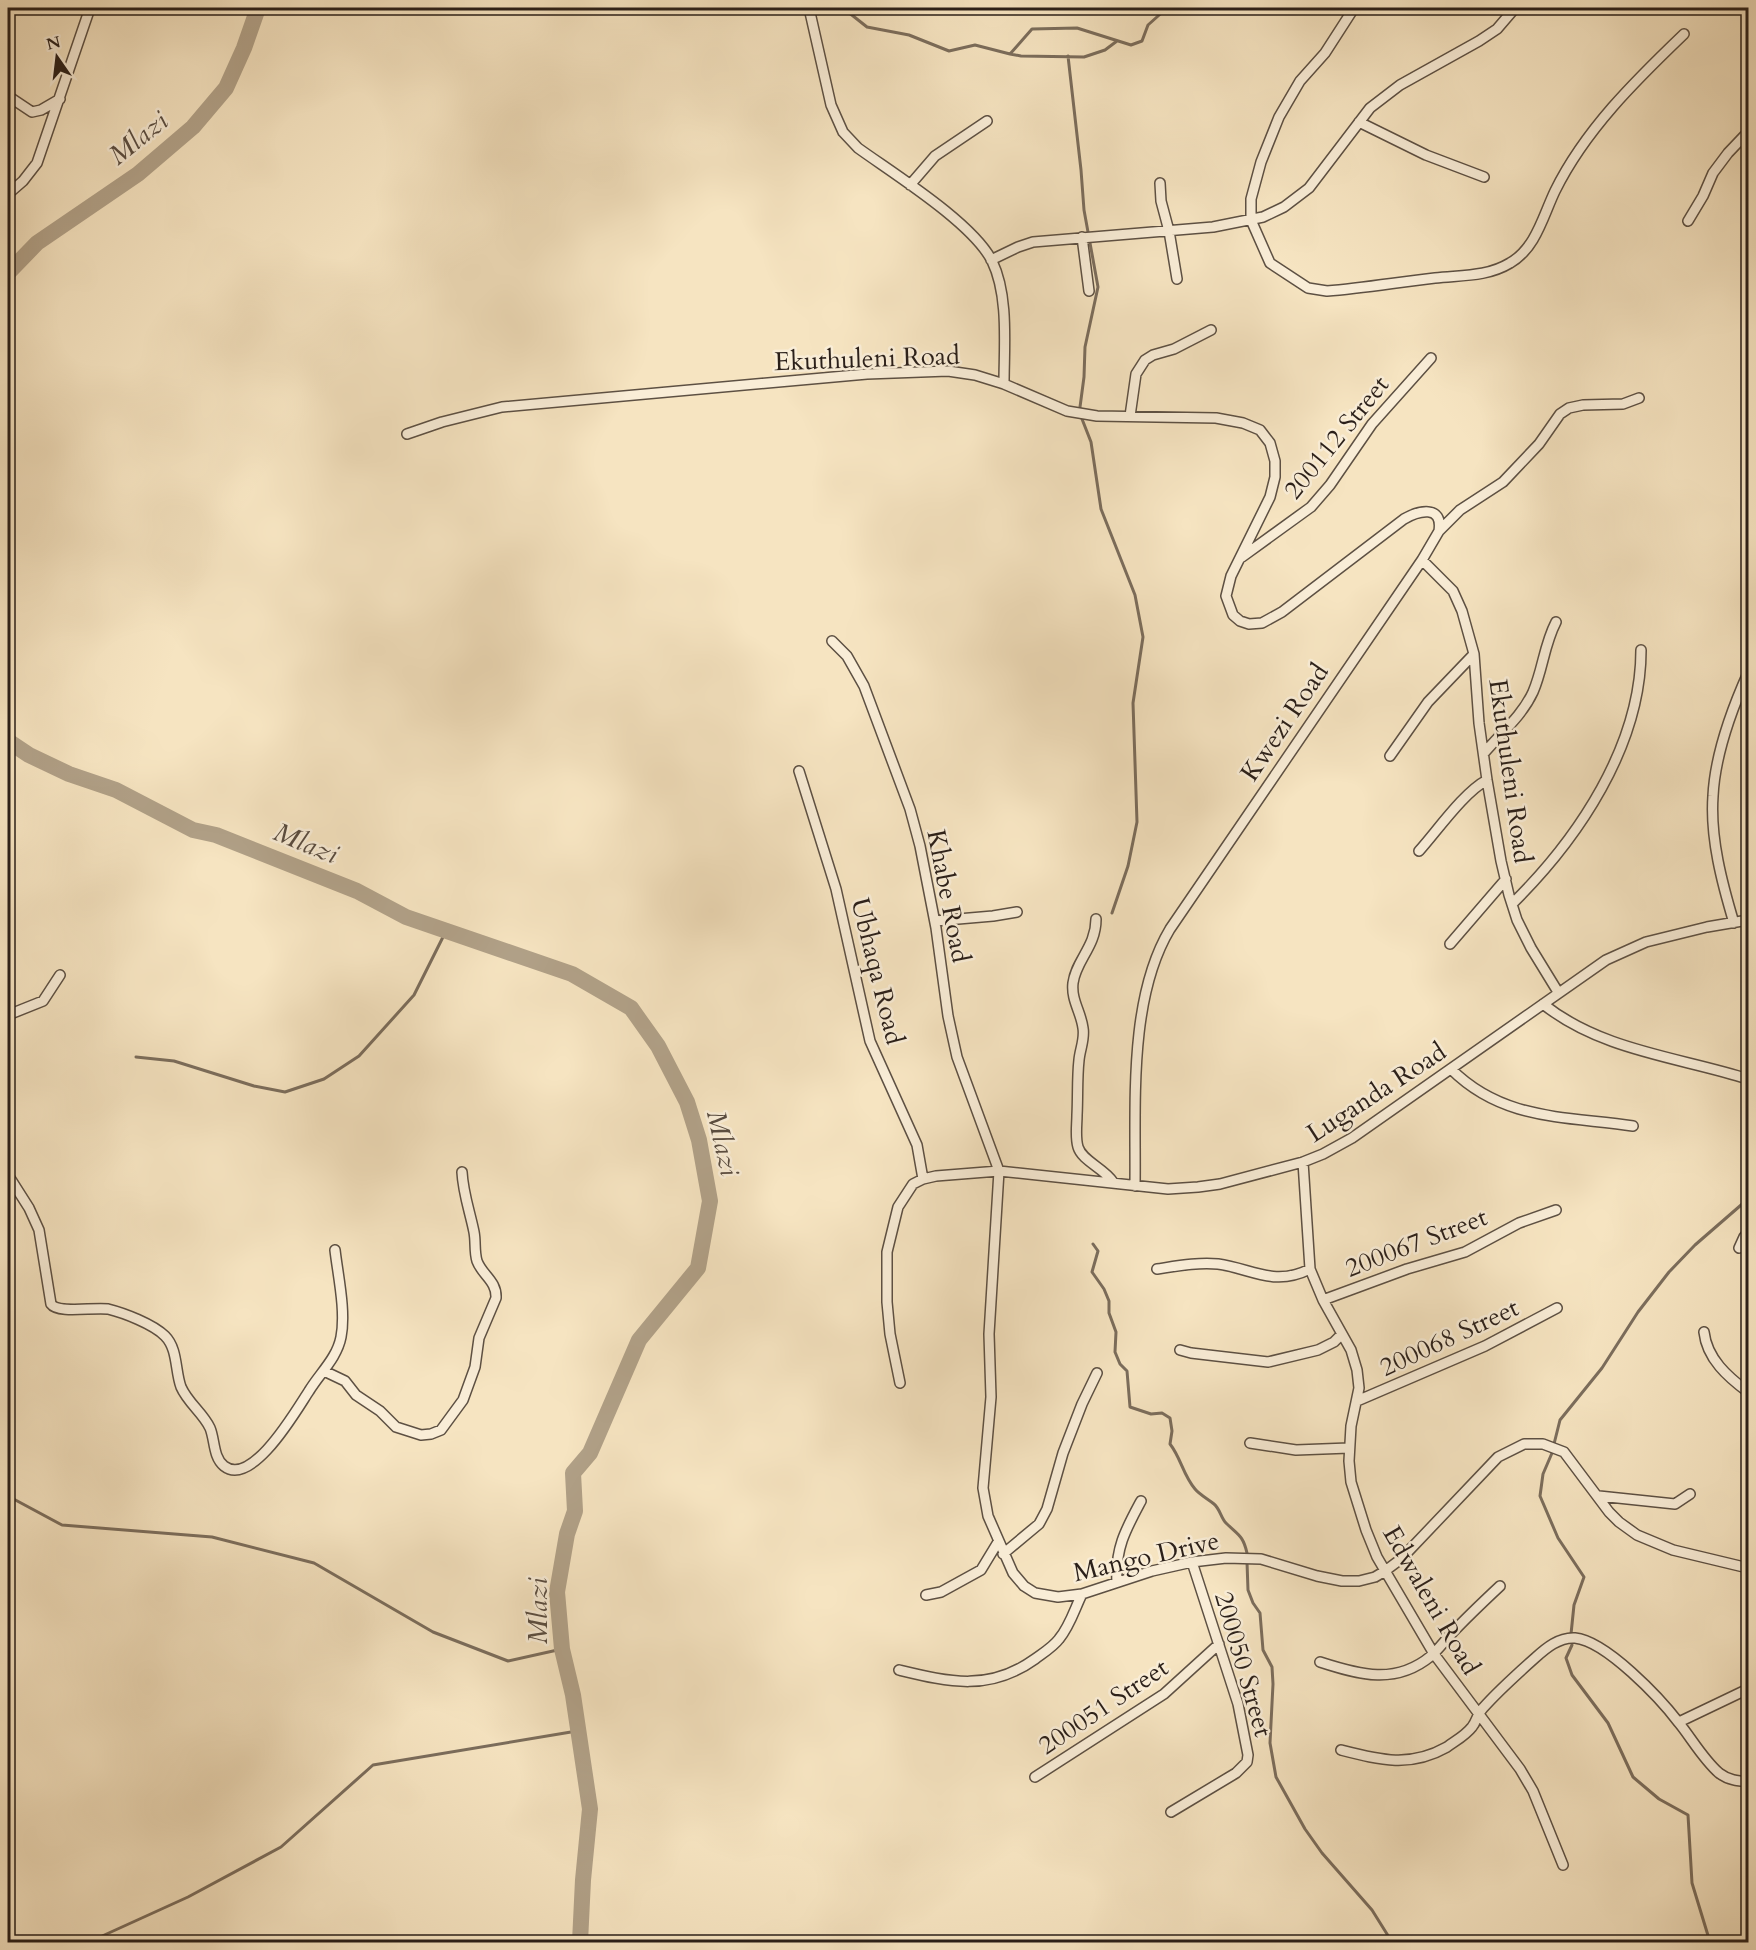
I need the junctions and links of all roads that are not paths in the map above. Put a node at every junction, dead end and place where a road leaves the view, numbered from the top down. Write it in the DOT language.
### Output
graph roads {
  1 [pos="90,8"];
  2 [pos="809,8"];
  3 [pos="1354,8"];
  4 [pos="1515,8"];
  5 [pos="1684,34"];
  6 [pos="8,96"];
  7 [pos="60,99"];
  8 [pos="987,121"];
  9 [pos="1359,122"];
  10 [pos="1749,132"];
  11 [pos="1484,177"];
  12 [pos="1160,183"];
  13 [pos="910,186"];
  14 [pos="8,194"];
  15 [pos="1251,220"];
  16 [pos="1688,221"];
  17 [pos="1170,231"];
  18 [pos="1082,237"];
  19 [pos="991,260"];
  20 [pos="1178,279"];
  21 [pos="1089,291"];
  22 [pos="1211,330"];
  23 [pos="1431,358"];
  24 [pos="1004,384"];
  25 [pos="1639,398"];
  26 [pos="1130,416"];
  27 [pos="407,434"];
  28 [pos="1439,531"];
  29 [pos="1240,558"];
  30 [pos="1422,560"];
  31 [pos="1556,622"];
  32 [pos="832,641"];
  33 [pos="1641,650"];
  34 [pos="1474,654"];
  35 [pos="1749,673"];
  36 [pos="1484,753"];
  37 [pos="1390,756"];
  38 [pos="800,771"];
  39 [pos="1486,780"];
  40 [pos="1419,851"];
  41 [pos="1506,879"];
  42 [pos="1512,904"];
  43 [pos="1017,912"];
  44 [pos="1096,919"];
  45 [pos="1749,920"];
  46 [pos="935,921"];
  47 [pos="1734,923"];
  48 [pos="1450,944"];
  49 [pos="60,975"];
  50 [pos="1558,992"];
  51 [pos="1542,1004"];
  52 [pos="8,1015"];
  53 [pos="1451,1069"];
  54 [pos="1749,1079"];
  55 [pos="1633,1126"];
  56 [pos="1303,1162"];
  57 [pos="999,1171"];
  58 [pos="462,1172"];
  59 [pos="8,1175"];
  60 [pos="923,1179"];
  61 [pos="1113,1182"];
  62 [pos="1135,1186"];
  63 [pos="1556,1210"];
  64 [pos="1749,1233"];
  65 [pos="1739,1248"];
  66 [pos="335,1250"];
  67 [pos="1157,1269"];
  68 [pos="1310,1269"];
  69 [pos="1323,1300"];
  70 [pos="1557,1308"];
  71 [pos="1704,1332"];
  72 [pos="1342,1334"];
  73 [pos="1180,1350"];
  74 [pos="324,1371"];
  75 [pos="1097,1373"];
  76 [pos="900,1383"];
  77 [pos="1749,1392"];
  78 [pos="1357,1401"];
  79 [pos="1250,1443"];
  80 [pos="1350,1448"];
  81 [pos="1690,1494"];
  82 [pos="1599,1496"];
  83 [pos="1141,1501"];
  84 [pos="998,1542"];
  85 [pos="1003,1554"];
  86 [pos="1192,1562"];
  87 [pos="1749,1568"];
  88 [pos="1385,1571"];
  89 [pos="1117,1582"];
  90 [pos="1500,1586"];
  91 [pos="1082,1593"];
  92 [pos="927,1595"];
  93 [pos="1219,1644"];
  94 [pos="1434,1654"];
  95 [pos="1320,1662"];
  96 [pos="899,1670"];
  97 [pos="1749,1689"];
  98 [pos="1478,1714"];
  99 [pos="1679,1722"];
  100 [pos="1341,1750"];
  101 [pos="1035,1777"];
  102 [pos="1749,1782"];
  103 [pos="1171,1812"];
  104 [pos="1563,1865"];
  1 -- 7 [label="street"];
  2 -- 13 [label="street"];
  3 -- 15 [label="street"];
  4 -- 9 [label="street"];
  5 -- 15 [label="street"];
  6 -- 7 [label="street"];
  7 -- 14 [label="street"];
  8 -- 13 [label="street"];
  9 -- 11 [label="street"];
  9 -- 15 [label="street"];
  10 -- 16 [label="street"];
  12 -- 17 [label="street"];
  13 -- 19 [label="street"];
  15 -- 17 [label="street"];
  17 -- 18 [label="street"];
  17 -- 20 [label="street"];
  18 -- 19 [label="street"];
  18 -- 21 [label="street"];
  19 -- 24 [label="street"];
  22 -- 26 [label="street"];
  23 -- 29 [label="street, 200112 Street"];
  24 -- 26 [label="street, Ekuthuleni Road"];
  24 -- 27 [label="street, Ekuthuleni Road"];
  25 -- 28 [label="street, Kwezi Road"];
  26 -- 29 [label="street, Ekuthuleni Road"];
  28 -- 29 [label="street, Ekuthuleni Road"];
  28 -- 30 [label="street, Kwezi Road"];
  30 -- 34 [label="street, Ekuthuleni Road"];
  30 -- 62 [label="street, Kwezi Road"];
  31 -- 36 [label="street"];
  32 -- 46 [label="street, Khabe Road"];
  33 -- 42 [label="street"];
  34 -- 36 [label="street, Ekuthuleni Road"];
  34 -- 37 [label="street"];
  35 -- 47 [label="street"];
  36 -- 39 [label="street, Ekuthuleni Road"];
  38 -- 60 [label="street, Ubhaqa Road"];
  39 -- 40 [label="street"];
  39 -- 41 [label="street, Ekuthuleni Road"];
  41 -- 42 [label="street, Ekuthuleni Road"];
  41 -- 48 [label="street"];
  42 -- 50 [label="street, Ekuthuleni Road"];
  43 -- 46 [label="street"];
  44 -- 61 [label="street"];
  45 -- 47 [label="street, Luganda Road"];
  46 -- 57 [label="street, Khabe Road"];
  47 -- 50 [label="street, Luganda Road"];
  49 -- 52 [label="street"];
  50 -- 51 [label="street, Luganda Road"];
  51 -- 53 [label="street, Luganda Road"];
  51 -- 54 [label="street"];
  53 -- 55 [label="street"];
  53 -- 56 [label="street, Luganda Road"];
  56 -- 62 [label="street, Luganda Road"];
  56 -- 68 [label="street, Edwaleni Road"];
  57 -- 60 [label="street, Luganda Road"];
  57 -- 61 [label="street, Luganda Road"];
  57 -- 84 [label="street, Mango Drive"];
  58 -- 74 [label="street"];
  59 -- 74 [label="street"];
  60 -- 76 [label="street"];
  61 -- 62 [label="street, Luganda Road"];
  63 -- 69 [label="street, 200067 Street"];
  64 -- 65 [label="street"];
  66 -- 74 [label="street"];
  67 -- 68 [label="street"];
  68 -- 69 [label="street, Edwaleni Road"];
  69 -- 72 [label="street, Edwaleni Road"];
  70 -- 78 [label="street, 200068 Street"];
  71 -- 77 [label="street"];
  72 -- 73 [label="street"];
  72 -- 78 [label="street, Edwaleni Road"];
  75 -- 85 [label="street"];
  78 -- 80 [label="street, Edwaleni Road"];
  79 -- 80 [label="street"];
  80 -- 88 [label="street, Edwaleni Road"];
  81 -- 82 [label="street"];
  82 -- 87 [label="street, Mango Drive"];
  82 -- 88 [label="street, Mango Drive"];
  83 -- 89 [label="street"];
  84 -- 85 [label="street, Mango Drive"];
  84 -- 92 [label="street"];
  85 -- 91 [label="street, Mango Drive"];
  86 -- 88 [label="street, Mango Drive"];
  86 -- 89 [label="street, Mango Drive"];
  86 -- 93 [label="street, 200050 Street"];
  88 -- 94 [label="street, Edwaleni Road"];
  89 -- 91 [label="street, Mango Drive"];
  90 -- 94 [label="street"];
  91 -- 96 [label="street"];
  93 -- 101 [label="street, 200051 Street"];
  93 -- 103 [label="street, 200050 Street"];
  94 -- 95 [label="street"];
  94 -- 98 [label="street, Edwaleni Road"];
  97 -- 99 [label="street"];
  98 -- 99 [label="street"];
  98 -- 100 [label="street"];
  98 -- 104 [label="street, Edwaleni Road"];
  99 -- 102 [label="street"];
}
